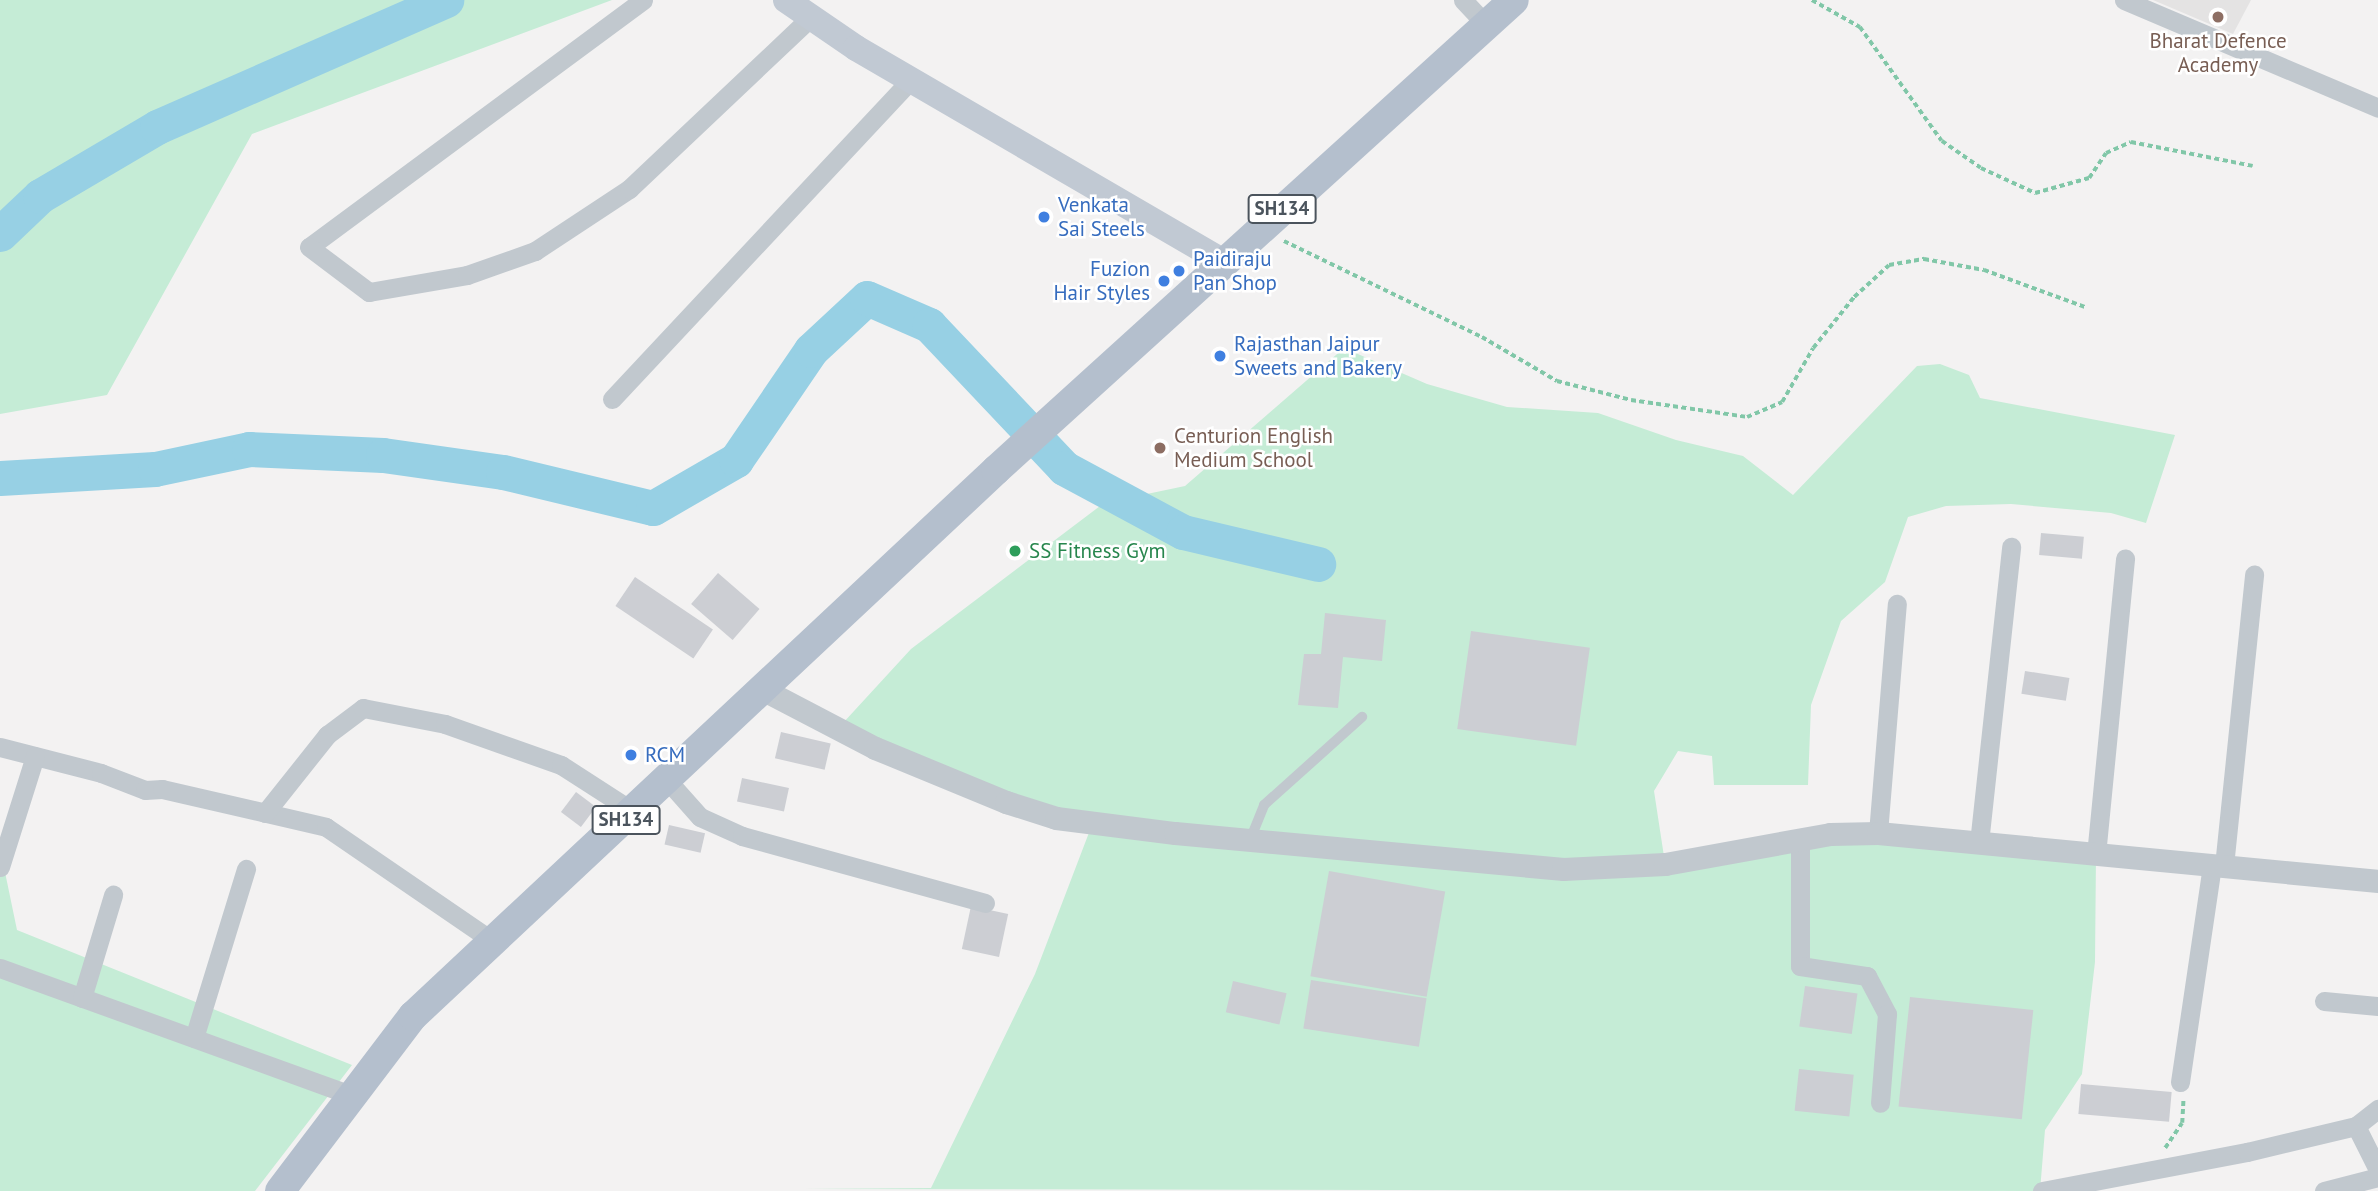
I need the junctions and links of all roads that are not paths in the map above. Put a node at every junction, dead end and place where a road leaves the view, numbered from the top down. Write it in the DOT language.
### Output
graph roads {
  1 [pos="643,0"];
  2 [pos="786,0"];
  3 [pos="1463,0"];
  4 [pos="1514,0"];
  5 [pos="2124,0"];
  6 [pos="811,18"];
  7 [pos="1485,24"];
  8 [pos="910,79"];
  9 [pos="2378,108"];
  10 [pos="1224,262"];
  11 [pos="612,399"];
  12 [pos="2011,547"];
  13 [pos="2125,558"];
  14 [pos="2254,575"];
  15 [pos="1897,604"];
  16 [pos="764,690"];
  17 [pos="1362,717"];
  18 [pos="0,747"];
  19 [pos="35,756"];
  20 [pos="667,780"];
  21 [pos="634,812"];
  22 [pos="265,813"];
  23 [pos="1878,833"];
  24 [pos="1250,840"];
  25 [pos="1800,842"];
  26 [pos="1979,843"];
  27 [pos="2096,855"];
  28 [pos="2218,866"];
  29 [pos="0,867"];
  30 [pos="246,869"];
  31 [pos="2378,881"];
  32 [pos="113,895"];
  33 [pos="985,903"];
  34 [pos="494,942"];
  35 [pos="0,968"];
  36 [pos="82,998"];
  37 [pos="2324,1001"];
  38 [pos="2378,1006"];
  39 [pos="194,1038"];
  40 [pos="2180,1082"];
  41 [pos="354,1096"];
  42 [pos="1880,1103"];
  43 [pos="2378,1109"];
  44 [pos="2356,1126"];
  45 [pos="2378,1170"];
  46 [pos="2378,1177"];
  47 [pos="280,1191"];
  48 [pos="2042,1191"];
  49 [pos="2324,1191"];
  1 -- 6 [label="street"];
  2 -- 6 [label="main road"];
  3 -- 7 [label="street"];
  4 -- 7 [label="main road, SH134"];
  5 -- 9 [label="street"];
  6 -- 8 [label="main road"];
  7 -- 10 [label="main road, SH134"];
  8 -- 10 [label="main road"];
  8 -- 11 [label="street"];
  10 -- 16 [label="main road, SH134"];
  12 -- 26 [label="street"];
  13 -- 27 [label="street"];
  14 -- 28 [label="street"];
  15 -- 23 [label="street"];
  16 -- 20 [label="main road, SH134"];
  16 -- 24 [label="street"];
  17 -- 24 [label="lane"];
  18 -- 19 [label="street"];
  19 -- 22 [label="street"];
  19 -- 29 [label="street"];
  20 -- 21 [label="main road, SH134"];
  20 -- 33 [label="street"];
  21 -- 22 [label="street"];
  21 -- 34 [label="main road, SH134"];
  22 -- 34 [label="street"];
  23 -- 25 [label="street"];
  23 -- 26 [label="street"];
  24 -- 25 [label="street"];
  25 -- 42 [label="street"];
  26 -- 27 [label="street"];
  27 -- 28 [label="street"];
  28 -- 31 [label="street"];
  28 -- 40 [label="street"];
  30 -- 39 [label="street"];
  32 -- 36 [label="street"];
  34 -- 41 [label="main road, SH134"];
  35 -- 36 [label="street"];
  36 -- 39 [label="street"];
  37 -- 38 [label="street"];
  39 -- 41 [label="street"];
  41 -- 47 [label="main road, SH134"];
  43 -- 44 [label="street"];
  44 -- 45 [label="street"];
  44 -- 48 [label="street"];
  46 -- 49 [label="street"];
}
